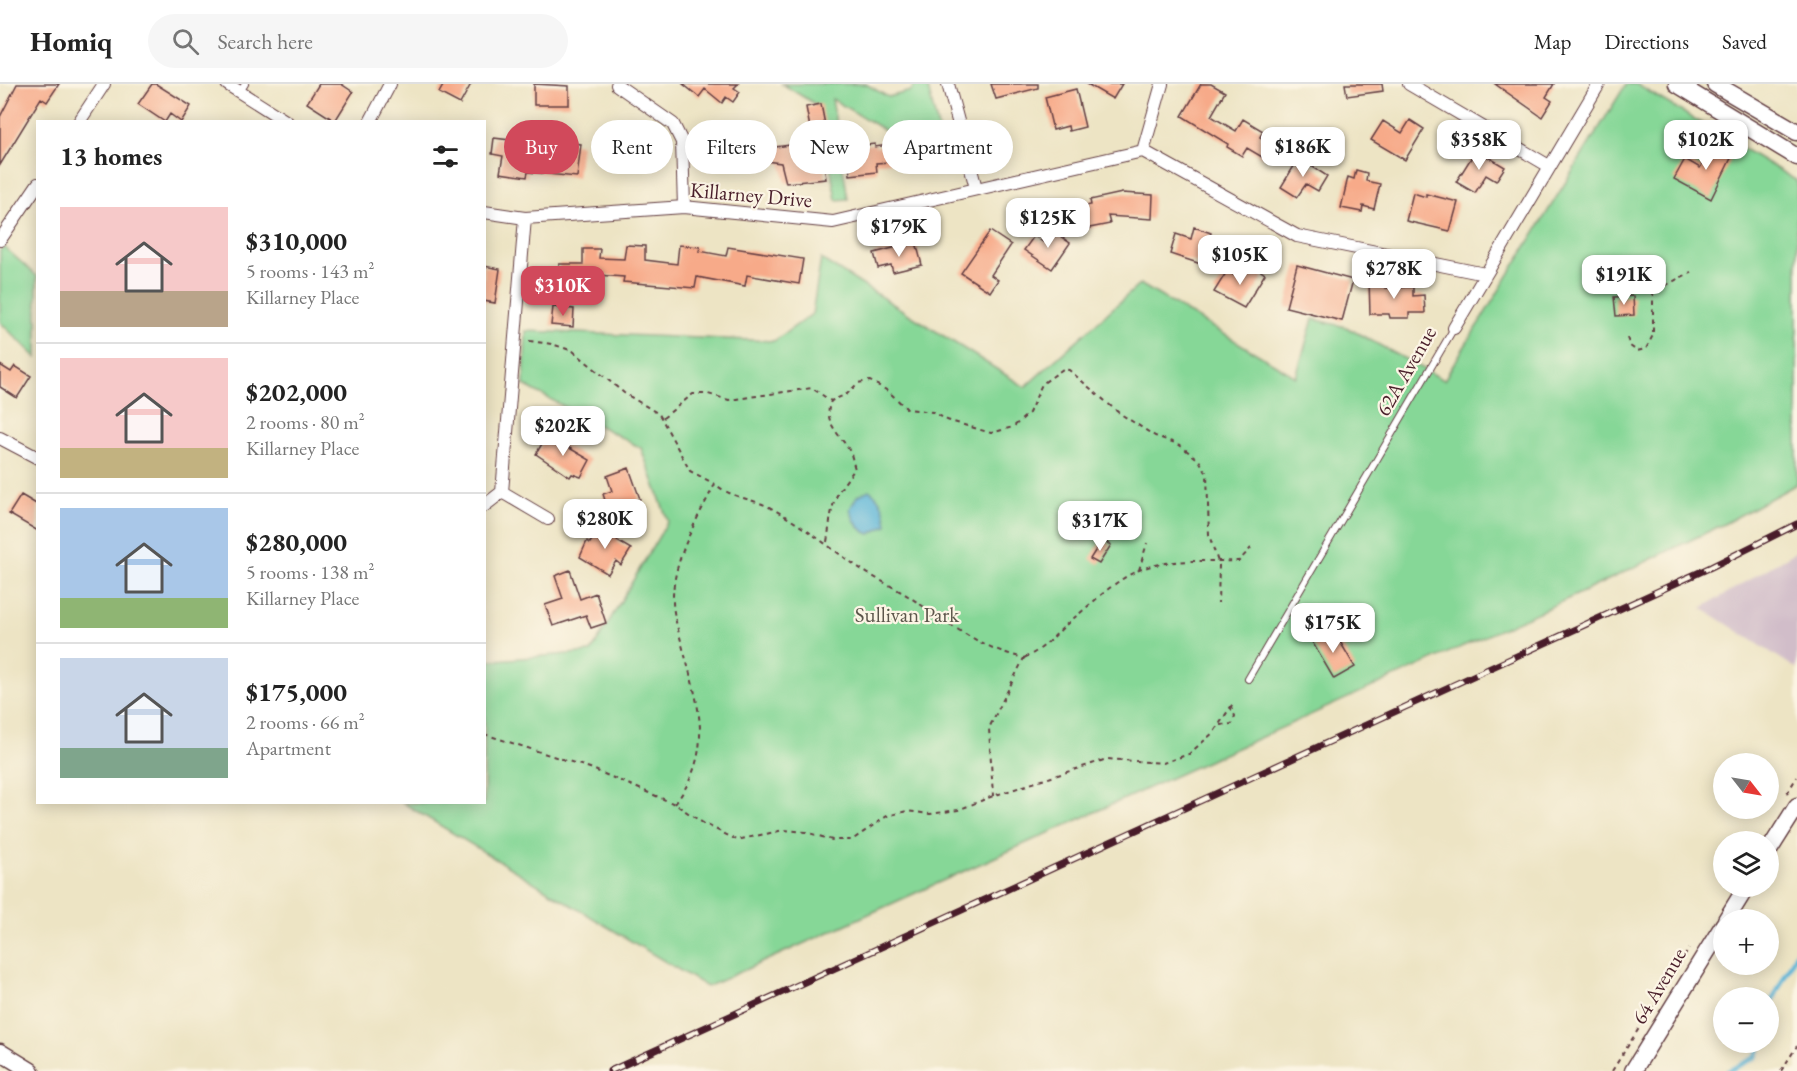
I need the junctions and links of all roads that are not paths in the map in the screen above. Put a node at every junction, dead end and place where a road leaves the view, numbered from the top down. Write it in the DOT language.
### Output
graph roads {
  1 [pos="104,84"];
  2 [pos="226,84"];
  3 [pos="390,84"];
  4 [pos="948,84"];
  5 [pos="1162,84"];
  6 [pos="1409,84"];
  7 [pos="1599,84"];
  8 [pos="1677,84"];
  9 [pos="1715,84"];
  10 [pos="617,85"];
  11 [pos="243,88"];
  12 [pos="80,120"];
  13 [pos="284,120"];
  14 [pos="371,120"];
  15 [pos="1797,132"];
  16 [pos="1143,151"];
  17 [pos="1797,157"];
  18 [pos="1549,166"];
  19 [pos="36,187"];
  20 [pos="976,188"];
  21 [pos="684,207"];
  22 [pos="486,212"];
  23 [pos="525,218"];
  24 [pos="0,240"];
  25 [pos="1485,274"];
  26 [pos="1454,328"];
  27 [pos="0,438"];
  28 [pos="36,457"];
  29 [pos="502,492"];
  30 [pos="486,504"];
  31 [pos="548,519"];
  32 [pos="1248,679"];
  33 [pos="1797,806"];
  34 [pos="1779,835"];
  35 [pos="1713,942"];
  36 [pos="0,1052"];
  37 [pos="31,1071"];
  38 [pos="1633,1071"];
  1 -- 12 [label="street"];
  2 -- 11 [label="street"];
  3 -- 14 [label="street"];
  4 -- 20 [label="street"];
  5 -- 16 [label="street"];
  6 -- 18 [label="street"];
  7 -- 18 [label="street, 62A Avenue"];
  8 -- 17 [label="main road"];
  9 -- 15 [label="main road"];
  10 -- 21 [label="street"];
  11 -- 13 [label="street"];
  16 -- 20 [label="street, Killarney Drive"];
  16 -- 25 [label="street"];
  18 -- 25 [label="street, 62A Avenue"];
  19 -- 24 [label="street"];
  20 -- 21 [label="street, Killarney Drive"];
  21 -- 23 [label="street, Killarney Drive"];
  22 -- 23 [label="street, Killarney Drive"];
  23 -- 29 [label="street"];
  25 -- 26 [label="street, 62A Avenue"];
  26 -- 32 [label="lane, 62A Avenue"];
  27 -- 28 [label="street"];
  29 -- 30 [label="street"];
  29 -- 31 [label="street"];
  33 -- 34 [label="main road"];
  35 -- 38 [label="main road, 64 Avenue"];
  36 -- 37 [label="main road"];
}
